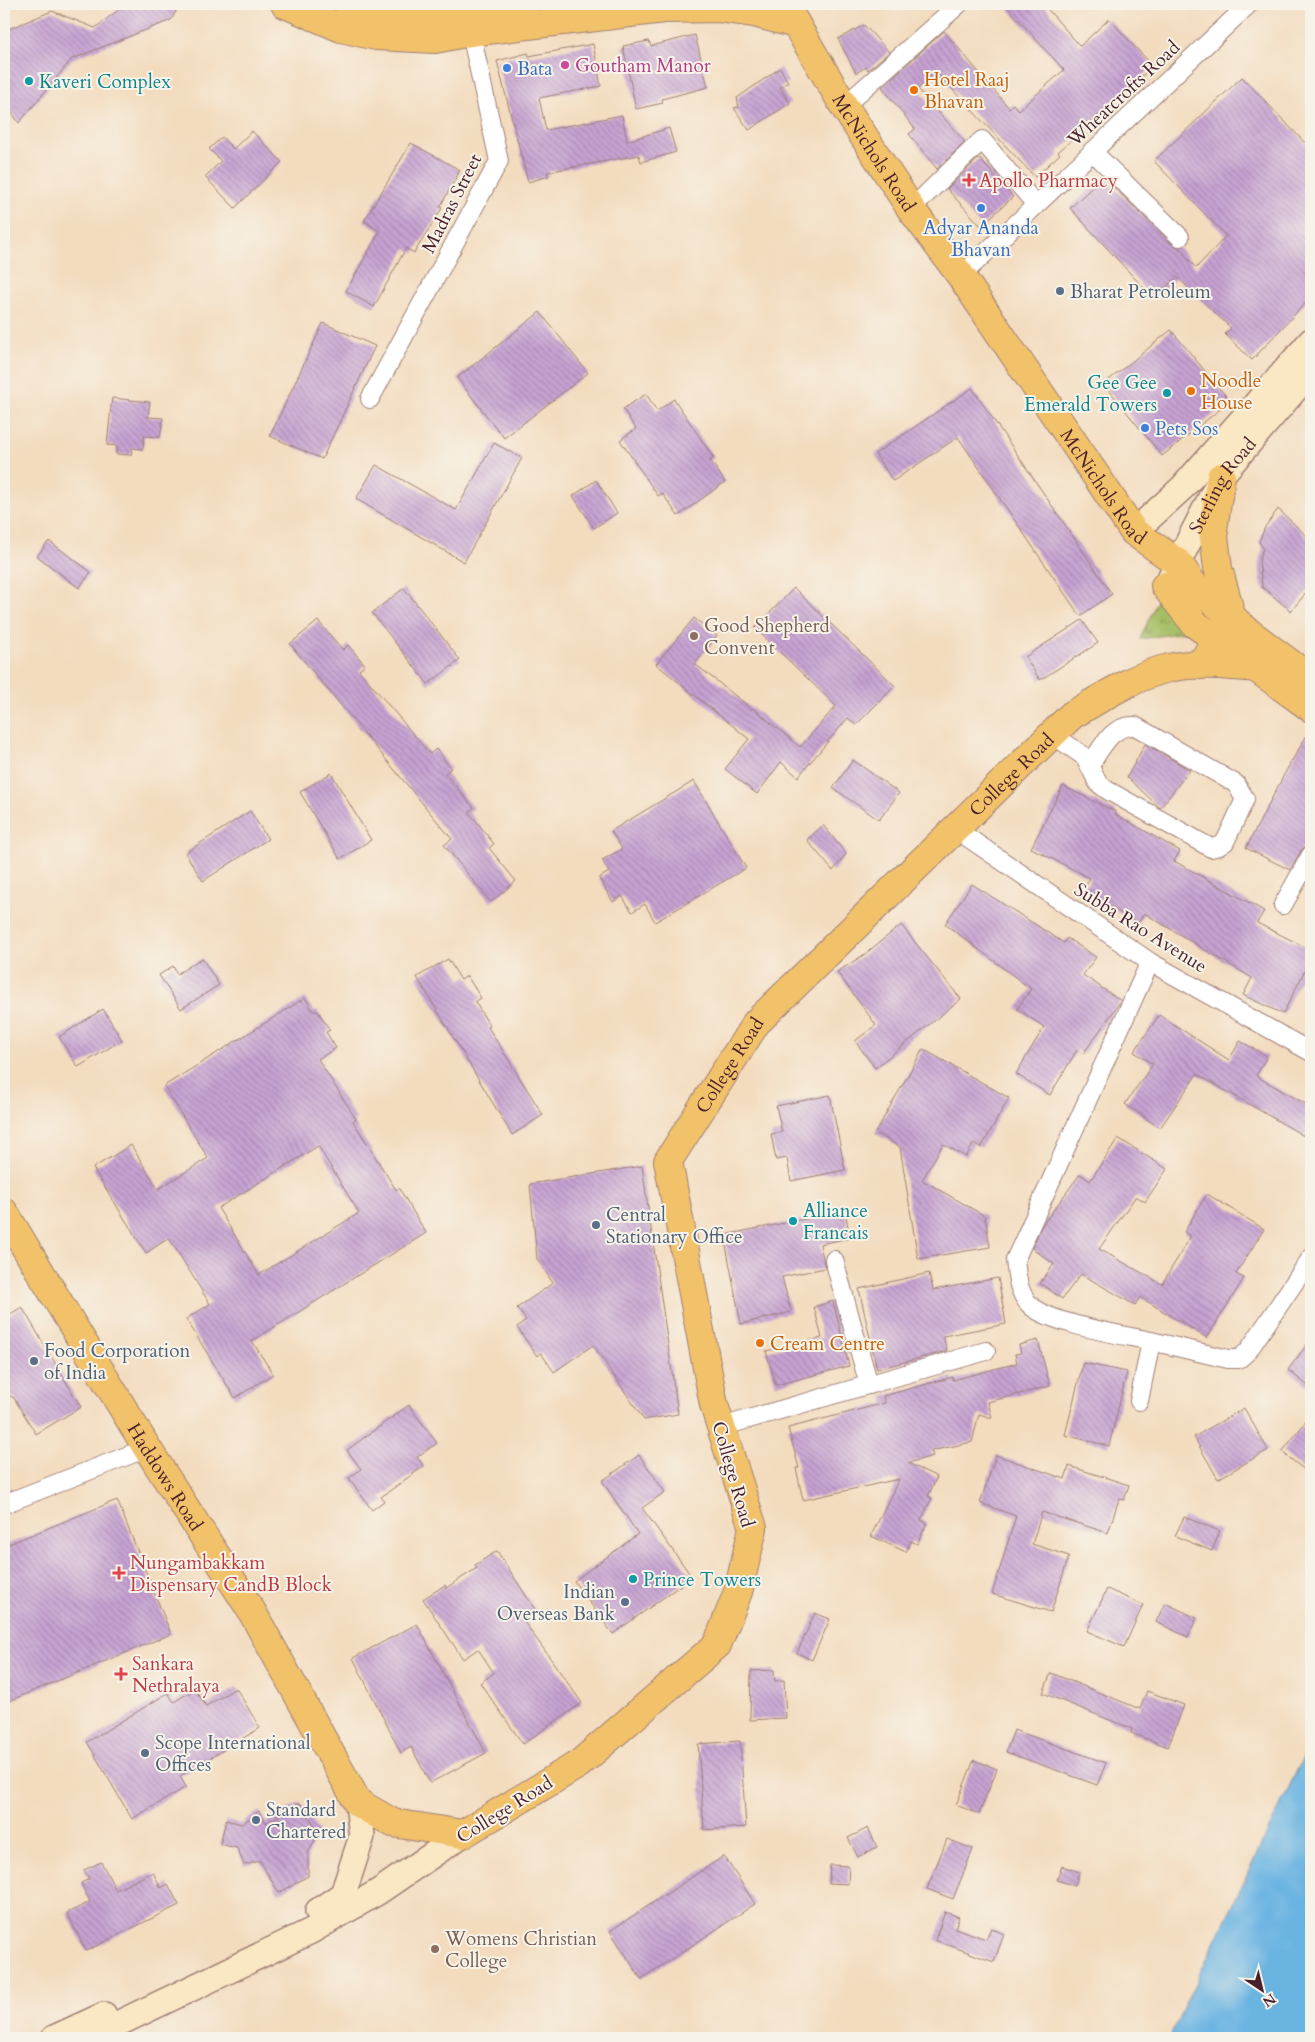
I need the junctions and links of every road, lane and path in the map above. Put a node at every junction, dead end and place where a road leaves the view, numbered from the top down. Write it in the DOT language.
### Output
graph roads {
  1 [pos="285,4"];
  2 [pos="348,4"];
  3 [pos="524,4"];
  4 [pos="959,4"];
  5 [pos="1249,4"];
  6 [pos="790,14"];
  7 [pos="469,21"];
  8 [pos="844,106"];
  9 [pos="1092,151"];
  10 [pos="1036,204"];
  11 [pos="911,209"];
  12 [pos="1180,237"];
  13 [pos="961,276"];
  14 [pos="1311,341"];
  15 [pos="1311,371"];
  16 [pos="370,399"];
  17 [pos="1220,477"];
  18 [pos="1134,532"];
  19 [pos="1178,563"];
  20 [pos="1165,586"];
  21 [pos="1225,628"];
  22 [pos="1200,665"];
  23 [pos="1258,668"];
  24 [pos="1311,679"];
  25 [pos="1311,708"];
  26 [pos="1052,734"];
  27 [pos="1090,765"];
  28 [pos="954,828"];
  29 [pos="1311,855"];
  30 [pos="1283,905"];
  31 [pos="1150,962"];
  32 [pos="1311,1052"];
  33 [pos="4,1212"];
  34 [pos="1311,1258"];
  35 [pos="834,1260"];
  36 [pos="1151,1341"];
  37 [pos="986,1351"];
  38 [pos="869,1385"];
  39 [pos="1139,1401"];
  40 [pos="720,1427"];
  41 [pos="146,1448"];
  42 [pos="4,1504"];
  43 [pos="358,1803"];
  44 [pos="463,1834"];
  45 [pos="54,2038"];
  46 [pos="88,2038"];
  1 -- 7 [label="main road"];
  2 -- 7 [label="main road"];
  3 -- 7 [label="main road"];
  4 -- 8 [label="street"];
  5 -- 9 [label="street, Wheatcrofts Road"];
  6 -- 7 [label="main road"];
  6 -- 8 [label="main road, McNichols Road"];
  7 -- 16 [label="street, Madras Street"];
  8 -- 11 [label="main road, McNichols Road"];
  9 -- 10 [label="street, Wheatcrofts Road"];
  9 -- 12 [label="street"];
  10 -- 11 [label="street"];
  10 -- 13 [label="street, Wheatcrofts Road"];
  11 -- 13 [label="main road, McNichols Road"];
  13 -- 18 [label="main road, McNichols Road"];
  14 -- 18 [label="main road, Sterling Road"];
  15 -- 17 [label="main road, Sterling Road"];
  17 -- 19 [label="main road, Sterling Road"];
  17 -- 21 [label="main road"];
  18 -- 19 [label="main road, McNichols Road"];
  19 -- 20 [label="main road, Sterling Road"];
  19 -- 21 [label="main road, McNichols Road"];
  20 -- 21 [label="main road"];
  21 -- 22 [label="main road"];
  21 -- 23 [label="main road"];
  21 -- 24 [label="main road, McNichols Road"];
  22 -- 23 [label="main road"];
  22 -- 26 [label="main road, College Road"];
  23 -- 25 [label="main road"];
  26 -- 27 [label="street"];
  26 -- 28 [label="main road, College Road"];
  27 -- 27 [label="street"];
  28 -- 31 [label="street, Subba Rao Avenue"];
  28 -- 40 [label="main road, College Road"];
  29 -- 30 [label="street"];
  31 -- 32 [label="street, Subba Rao Avenue"];
  31 -- 36 [label="street"];
  33 -- 41 [label="main road, Haddows Road"];
  34 -- 36 [label="street"];
  35 -- 38 [label="street"];
  36 -- 39 [label="street"];
  37 -- 38 [label="street"];
  38 -- 40 [label="street"];
  40 -- 44 [label="main road, College Road"];
  41 -- 42 [label="street"];
  41 -- 43 [label="main road, Haddows Road"];
  43 -- 44 [label="main road"];
  43 -- 45 [label="main road"];
  44 -- 46 [label="main road, College Road"];
}
